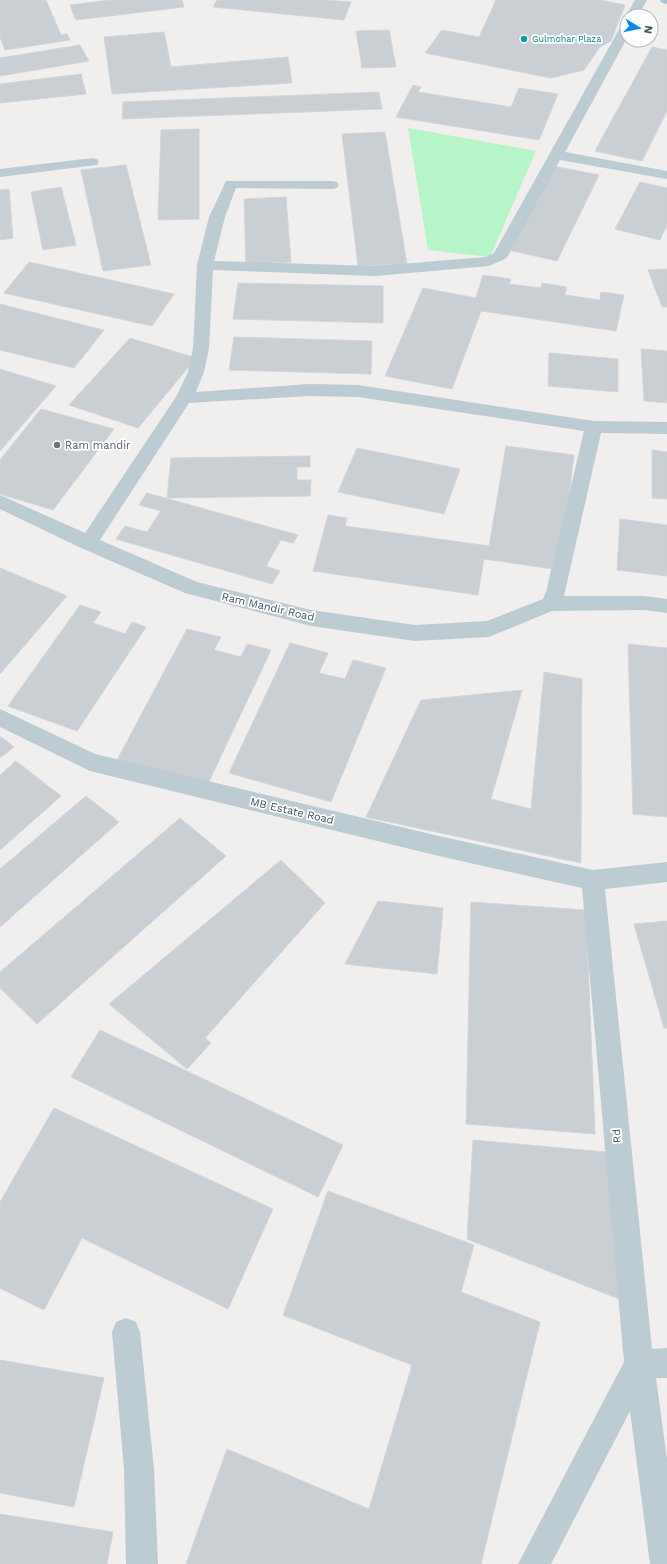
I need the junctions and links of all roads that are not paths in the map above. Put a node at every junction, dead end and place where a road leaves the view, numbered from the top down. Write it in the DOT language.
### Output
graph roads {
  1 [pos="619,41"];
  2 [pos="556,155"];
  3 [pos="92,162"];
  4 [pos="0,173"];
  5 [pos="667,175"];
  6 [pos="332,185"];
  7 [pos="206,265"];
  8 [pos="184,398"];
  9 [pos="594,427"];
  10 [pos="667,428"];
  11 [pos="0,501"];
  12 [pos="88,543"];
  13 [pos="550,604"];
  14 [pos="667,606"];
  15 [pos="0,717"];
  16 [pos="667,872"];
  17 [pos="593,880"];
  18 [pos="126,1332"];
  19 [pos="653,1363"];
  20 [pos="142,1564"];
  21 [pos="534,1564"];
  22 [pos="666,1564"];
  1 -- 2 [label="street"];
  2 -- 5 [label="street"];
  2 -- 7 [label="street"];
  3 -- 4 [label="street"];
  6 -- 7 [label="street"];
  7 -- 8 [label="street"];
  8 -- 9 [label="street"];
  8 -- 12 [label="street"];
  9 -- 10 [label="street"];
  9 -- 13 [label="street"];
  11 -- 12 [label="street, Ram Mandir Road"];
  12 -- 13 [label="street, Ram Mandir Road"];
  13 -- 14 [label="street"];
  15 -- 17 [label="street, MB Estate Road"];
  16 -- 17 [label="street, MB Estate Road"];
  17 -- 19 [label="street, Rd"];
  18 -- 20 [label="street"];
  19 -- 21 [label="street"];
  19 -- 22 [label="street, Rd"];
}
